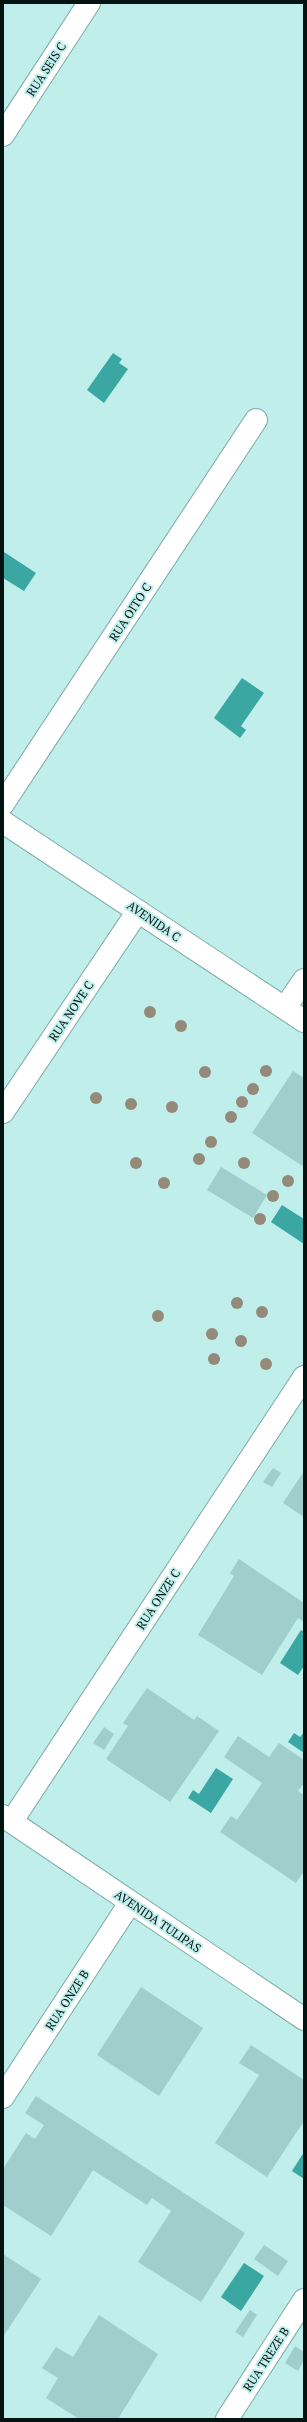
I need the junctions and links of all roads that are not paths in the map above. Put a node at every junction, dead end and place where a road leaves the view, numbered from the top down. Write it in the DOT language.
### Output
graph roads {
  1 [pos="89,3"];
  2 [pos="3,135"];
  3 [pos="256,420"];
  4 [pos="3,804"];
  5 [pos="3,822"];
  6 [pos="138,911"];
  7 [pos="304,980"];
  8 [pos="285,1008"];
  9 [pos="304,1021"];
  10 [pos="3,1112"];
  11 [pos="304,1377"];
  12 [pos="8,1818"];
  13 [pos="130,1903"];
  14 [pos="304,2019"];
  15 [pos="3,2098"];
  16 [pos="304,2300"];
  17 [pos="227,2419"];
  1 -- 2 [label="street, RUA SEIS C"];
  3 -- 4 [label="street, RUA OITO C"];
  5 -- 6 [label="street, AVENIDA C"];
  6 -- 8 [label="street, AVENIDA C"];
  6 -- 10 [label="street, RUA NOVE C"];
  7 -- 8 [label="street"];
  8 -- 9 [label="street, AVENIDA C"];
  11 -- 12 [label="street, RUA ONZE C"];
  12 -- 13 [label="street, AVENIDA TULIPAS"];
  13 -- 14 [label="street, AVENIDA TULIPAS"];
  13 -- 15 [label="street, RUA ONZE B"];
  16 -- 17 [label="street, RUA TREZE B"];
}
